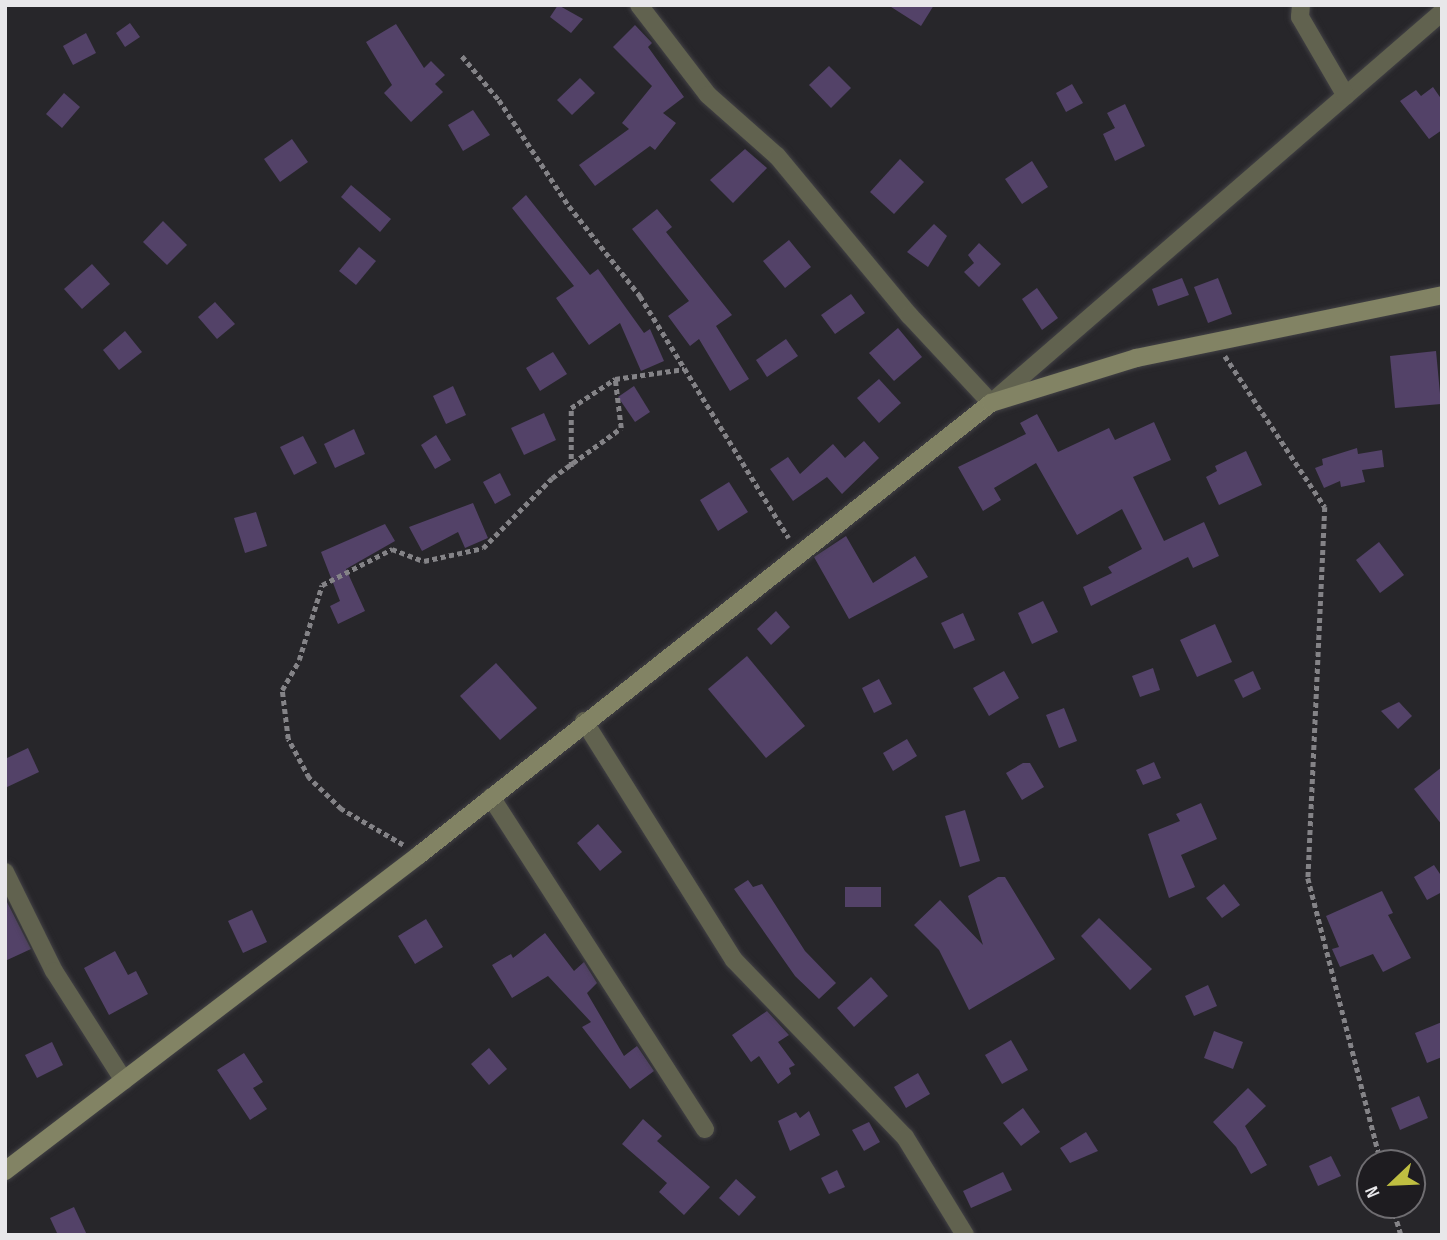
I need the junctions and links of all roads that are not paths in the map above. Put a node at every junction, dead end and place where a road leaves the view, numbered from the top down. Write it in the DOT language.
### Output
graph roads {
  1 [pos="639,5"];
  2 [pos="1301,5"];
  3 [pos="1442,12"];
  4 [pos="1346,96"];
  5 [pos="1442,295"];
  6 [pos="991,403"];
  7 [pos="584,721"];
  8 [pos="491,797"];
  9 [pos="5,872"];
  10 [pos="124,1081"];
  11 [pos="705,1129"];
  12 [pos="5,1171"];
  13 [pos="965,1235"];
  1 -- 6 [label="street"];
  2 -- 4 [label="street"];
  3 -- 4 [label="street"];
  4 -- 6 [label="street"];
  5 -- 6 [label="street"];
  6 -- 7 [label="street"];
  7 -- 8 [label="street"];
  7 -- 13 [label="street"];
  8 -- 10 [label="street"];
  8 -- 11 [label="street"];
  9 -- 10 [label="street"];
  10 -- 12 [label="street"];
}
